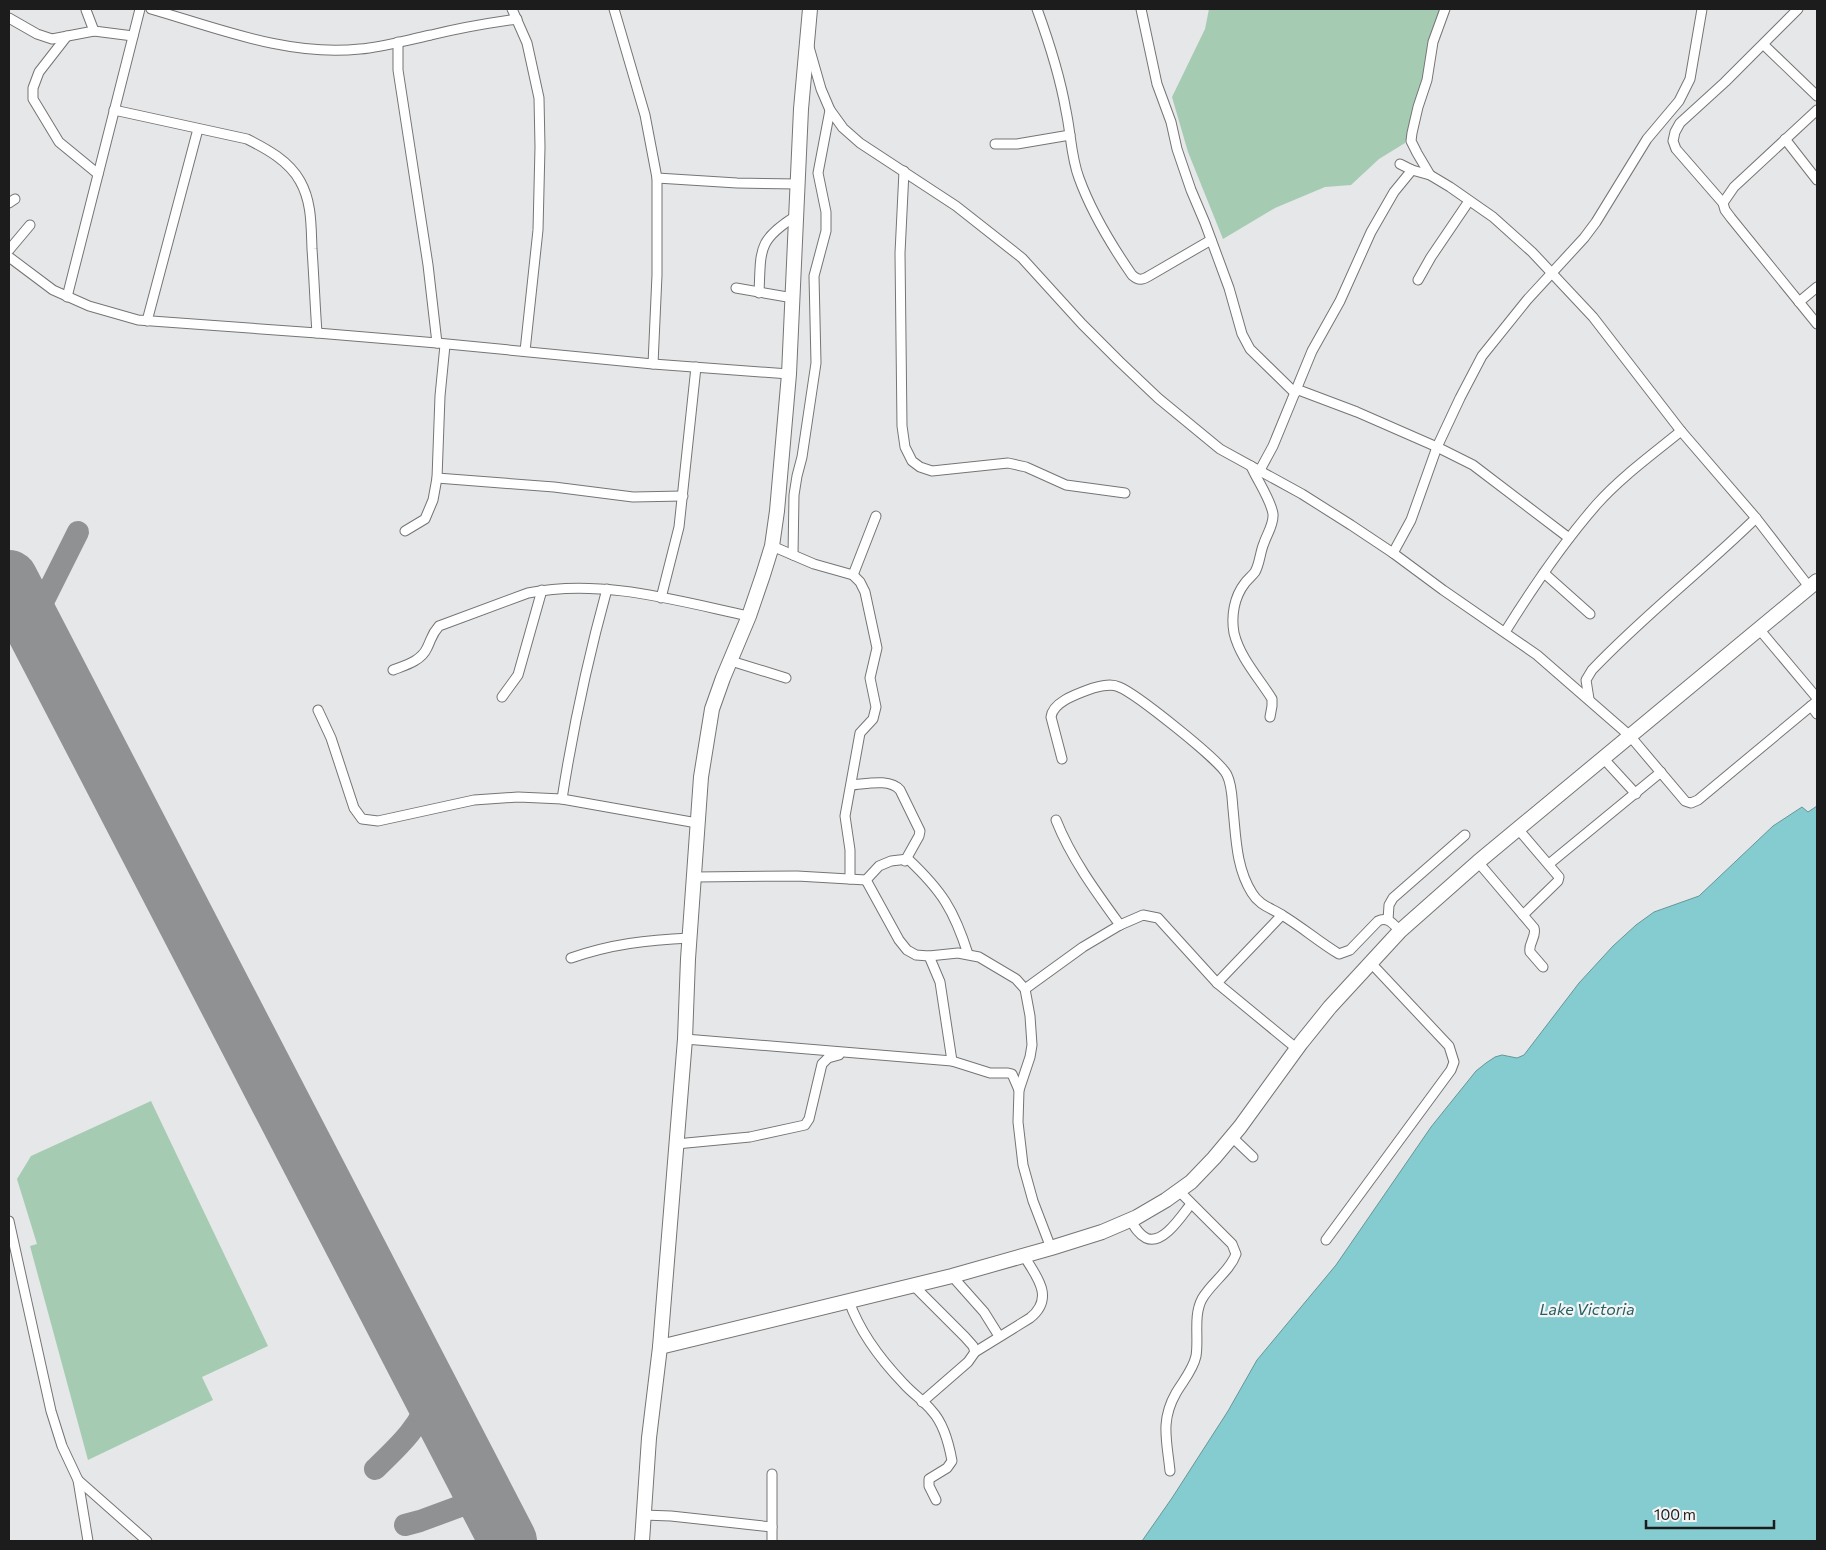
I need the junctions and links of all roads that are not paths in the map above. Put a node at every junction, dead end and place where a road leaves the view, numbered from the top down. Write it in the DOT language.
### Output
graph roads {
  1 [pos="140,9"];
  2 [pos="151,9"];
  3 [pos="512,9"];
  4 [pos="614,9"];
  5 [pos="810,9"];
  6 [pos="1037,9"];
  7 [pos="1141,9"];
  8 [pos="1445,9"];
  9 [pos="1702,9"];
  10 [pos="1798,9"];
  11 [pos="86,10"];
  12 [pos="9,18"];
  13 [pos="517,18"];
  14 [pos="94,31"];
  15 [pos="67,36"];
  16 [pos="134,36"];
  17 [pos="398,42"];
  18 [pos="808,44"];
  19 [pos="1764,45"];
  20 [pos="1817,96"];
  21 [pos="114,110"];
  22 [pos="830,110"];
  23 [pos="1817,110"];
  24 [pos="198,129"];
  25 [pos="1070,135"];
  26 [pos="1785,139"];
  27 [pos="995,144"];
  28 [pos="1400,164"];
  29 [pos="1412,170"];
  30 [pos="904,171"];
  31 [pos="98,174"];
  32 [pos="1430,175"];
  33 [pos="656,178"];
  34 [pos="1817,180"];
  35 [pos="798,184"];
  36 [pos="1469,201"];
  37 [pos="1723,203"];
  38 [pos="796,216"];
  39 [pos="30,225"];
  40 [pos="1210,240"];
  41 [pos="9,250"];
  42 [pos="9,257"];
  43 [pos="1552,274"];
  44 [pos="1418,280"];
  45 [pos="1817,287"];
  46 [pos="736,288"];
  47 [pos="759,293"];
  48 [pos="67,297"];
  49 [pos="793,298"];
  50 [pos="1799,302"];
  51 [pos="147,321"];
  52 [pos="1817,324"];
  53 [pos="317,333"];
  54 [pos="441,344"];
  55 [pos="525,351"];
  56 [pos="653,364"];
  57 [pos="696,368"];
  58 [pos="789,374"];
  59 [pos="1296,391"];
  60 [pos="1681,430"];
  61 [pos="1437,447"];
  62 [pos="1251,466"];
  63 [pos="1260,470"];
  64 [pos="437,478"];
  65 [pos="1125,493"];
  66 [pos="683,496"];
  67 [pos="876,516"];
  68 [pos="1756,518"];
  69 [pos="405,531"];
  70 [pos="1570,538"];
  71 [pos="772,546"];
  72 [pos="1393,553"];
  73 [pos="793,555"];
  74 [pos="1544,573"];
  75 [pos="853,575"];
  76 [pos="1813,585"];
  77 [pos="608,589"];
  78 [pos="542,590"];
  79 [pos="661,598"];
  80 [pos="1590,614"];
  81 [pos="749,616"];
  82 [pos="1759,629"];
  83 [pos="1505,632"];
  84 [pos="730,661"];
  85 [pos="393,670"];
  86 [pos="786,678"];
  87 [pos="502,697"];
  88 [pos="1589,699"];
  89 [pos="1815,702"];
  90 [pos="318,710"];
  91 [pos="1817,714"];
  92 [pos="1270,717"];
  93 [pos="1630,736"];
  94 [pos="1604,758"];
  95 [pos="1062,759"];
  96 [pos="1660,772"];
  97 [pos="852,785"];
  98 [pos="1636,794"];
  99 [pos="562,799"];
  100 [pos="1056,820"];
  101 [pos="697,823"];
  102 [pos="1518,830"];
  103 [pos="1465,835"];
  104 [pos="905,860"];
  105 [pos="1478,862"];
  106 [pos="1549,864"];
  107 [pos="695,877"];
  108 [pos="850,879"];
  109 [pos="866,880"];
  110 [pos="1282,914"];
  111 [pos="1523,914"];
  112 [pos="1388,920"];
  113 [pos="1120,925"];
  114 [pos="1400,931"];
  115 [pos="690,938"];
  116 [pos="968,954"];
  117 [pos="929,956"];
  118 [pos="570,958"];
  119 [pos="1370,962"];
  120 [pos="1543,966"];
  121 [pos="1217,983"];
  122 [pos="1025,990"];
  123 [pos="685,1039"];
  124 [pos="1296,1048"];
  125 [pos="847,1053"];
  126 [pos="952,1061"];
  127 [pos="1019,1090"];
  128 [pos="1232,1137"];
  129 [pos="676,1144"];
  130 [pos="1253,1157"];
  131 [pos="1179,1191"];
  132 [pos="1191,1204"];
  133 [pos="1130,1220"];
  134 [pos="9,1222"];
  135 [pos="1326,1240"];
  136 [pos="1051,1248"];
  137 [pos="1024,1256"];
  138 [pos="952,1276"];
  139 [pos="912,1284"];
  140 [pos="849,1301"];
  141 [pos="1000,1336"];
  142 [pos="660,1347"];
  143 [pos="975,1352"];
  144 [pos="922,1402"];
  145 [pos="1170,1471"];
  146 [pos="772,1474"];
  147 [pos="78,1480"];
  148 [pos="936,1500"];
  149 [pos="643,1515"];
  150 [pos="772,1527"];
  151 [pos="88,1541"];
  152 [pos="147,1541"];
  153 [pos="642,1541"];
  154 [pos="772,1541"];
  1 -- 16 [label="street"];
  2 -- 17 [label="street"];
  3 -- 13 [label="street"];
  4 -- 33 [label="street"];
  5 -- 18 [label="main road"];
  6 -- 25 [label="street"];
  7 -- 40 [label="street"];
  8 -- 32 [label="street"];
  9 -- 43 [label="street"];
  10 -- 19 [label="street"];
  11 -- 14 [label="street"];
  12 -- 15 [label="street"];
  13 -- 17 [label="street"];
  13 -- 55 [label="street"];
  14 -- 15 [label="street"];
  14 -- 16 [label="street"];
  15 -- 31 [label="street"];
  16 -- 21 [label="street"];
  17 -- 54 [label="street"];
  18 -- 22 [label="street"];
  18 -- 35 [label="main road"];
  19 -- 20 [label="street"];
  19 -- 37 [label="street"];
  21 -- 24 [label="street"];
  21 -- 31 [label="street"];
  22 -- 30 [label="street"];
  22 -- 73 [label="street"];
  23 -- 26 [label="street"];
  24 -- 51 [label="street"];
  24 -- 53 [label="street"];
  25 -- 27 [label="street"];
  25 -- 40 [label="street"];
  26 -- 34 [label="street"];
  26 -- 37 [label="street"];
  28 -- 29 [label="street"];
  29 -- 32 [label="street"];
  29 -- 59 [label="street"];
  30 -- 62 [label="street"];
  30 -- 65 [label="street"];
  31 -- 48 [label="street"];
  32 -- 36 [label="street"];
  33 -- 35 [label="street"];
  33 -- 56 [label="street"];
  35 -- 38 [label="main road"];
  36 -- 43 [label="street"];
  36 -- 44 [label="street"];
  37 -- 50 [label="street"];
  38 -- 47 [label="street"];
  38 -- 49 [label="main road"];
  39 -- 41 [label="street"];
  40 -- 59 [label="street"];
  42 -- 48 [label="street"];
  43 -- 60 [label="street"];
  43 -- 61 [label="street"];
  45 -- 50 [label="street"];
  46 -- 47 [label="street"];
  47 -- 49 [label="street"];
  48 -- 51 [label="street"];
  49 -- 58 [label="main road"];
  50 -- 52 [label="street"];
  51 -- 53 [label="street"];
  53 -- 54 [label="street"];
  54 -- 55 [label="street"];
  54 -- 64 [label="street"];
  55 -- 56 [label="street"];
  56 -- 57 [label="street"];
  57 -- 58 [label="street"];
  57 -- 66 [label="street"];
  58 -- 71 [label="main road"];
  59 -- 61 [label="street"];
  59 -- 63 [label="street"];
  60 -- 68 [label="street"];
  60 -- 70 [label="street"];
  61 -- 70 [label="street"];
  61 -- 72 [label="street"];
  62 -- 63 [label="street"];
  62 -- 92 [label="street"];
  63 -- 72 [label="street"];
  64 -- 66 [label="street"];
  64 -- 69 [label="street"];
  66 -- 79 [label="street"];
  67 -- 75 [label="street"];
  68 -- 76 [label="street"];
  68 -- 88 [label="street"];
  70 -- 74 [label="street"];
  71 -- 73 [label="street"];
  71 -- 81 [label="main road"];
  72 -- 83 [label="street"];
  73 -- 75 [label="street"];
  74 -- 80 [label="street"];
  74 -- 83 [label="street"];
  75 -- 97 [label="street"];
  76 -- 82 [label="main road"];
  77 -- 78 [label="street"];
  77 -- 79 [label="street"];
  77 -- 99 [label="street"];
  78 -- 85 [label="street"];
  78 -- 87 [label="street"];
  79 -- 81 [label="street"];
  81 -- 84 [label="main road"];
  82 -- 89 [label="street"];
  82 -- 93 [label="main road"];
  83 -- 88 [label="street"];
  84 -- 86 [label="street"];
  84 -- 101 [label="main road"];
  88 -- 93 [label="street"];
  89 -- 91 [label="street"];
  89 -- 96 [label="street"];
  90 -- 99 [label="street"];
  93 -- 94 [label="main road"];
  93 -- 96 [label="street"];
  94 -- 98 [label="street"];
  94 -- 102 [label="main road"];
  95 -- 110 [label="street"];
  96 -- 98 [label="street"];
  97 -- 104 [label="street"];
  97 -- 108 [label="street"];
  98 -- 106 [label="street"];
  99 -- 101 [label="street"];
  100 -- 113 [label="street"];
  101 -- 107 [label="main road"];
  102 -- 105 [label="main road"];
  102 -- 106 [label="street"];
  103 -- 112 [label="street"];
  104 -- 109 [label="street"];
  104 -- 116 [label="street"];
  105 -- 111 [label="street"];
  105 -- 114 [label="main road"];
  106 -- 111 [label="street"];
  107 -- 108 [label="street"];
  107 -- 115 [label="main road"];
  108 -- 109 [label="street"];
  109 -- 117 [label="street"];
  110 -- 112 [label="street"];
  110 -- 121 [label="street"];
  111 -- 120 [label="street"];
  112 -- 114 [label="street"];
  113 -- 121 [label="street"];
  113 -- 122 [label="street"];
  114 -- 119 [label="main road"];
  115 -- 118 [label="street"];
  115 -- 123 [label="main road"];
  116 -- 117 [label="street"];
  116 -- 122 [label="street"];
  117 -- 126 [label="street"];
  119 -- 124 [label="main road"];
  119 -- 135 [label="street"];
  121 -- 124 [label="street"];
  122 -- 127 [label="street"];
  123 -- 125 [label="street"];
  123 -- 129 [label="main road"];
  124 -- 128 [label="main road"];
  125 -- 126 [label="street"];
  125 -- 129 [label="street"];
  126 -- 127 [label="street"];
  127 -- 136 [label="street"];
  128 -- 130 [label="street"];
  128 -- 131 [label="main road"];
  129 -- 142 [label="main road"];
  131 -- 132 [label="street"];
  131 -- 133 [label="main road"];
  132 -- 133 [label="street"];
  132 -- 145 [label="street"];
  133 -- 136 [label="main road"];
  134 -- 147 [label="street"];
  136 -- 137 [label="main road"];
  137 -- 138 [label="main road"];
  137 -- 141 [label="street"];
  138 -- 139 [label="main road"];
  138 -- 141 [label="street"];
  139 -- 140 [label="main road"];
  139 -- 143 [label="street"];
  140 -- 142 [label="main road"];
  140 -- 144 [label="street"];
  141 -- 143 [label="street"];
  142 -- 149 [label="main road"];
  143 -- 144 [label="street"];
  144 -- 148 [label="street"];
  146 -- 150 [label="street"];
  147 -- 151 [label="street"];
  147 -- 152 [label="street"];
  149 -- 150 [label="street"];
  149 -- 153 [label="main road"];
  150 -- 154 [label="street"];
}
